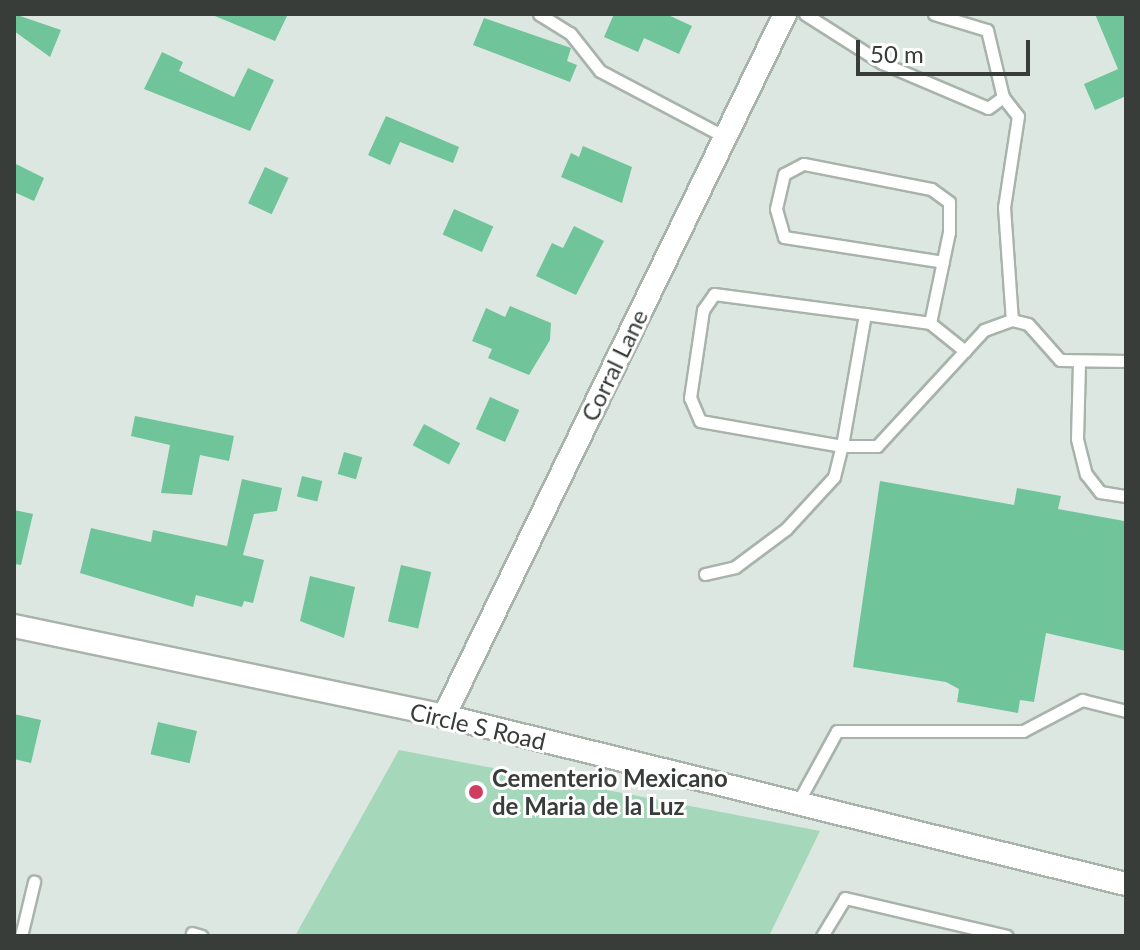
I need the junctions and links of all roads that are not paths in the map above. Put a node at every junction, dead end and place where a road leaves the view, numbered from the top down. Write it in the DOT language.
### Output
graph roads {
  1 [pos="539,14"];
  2 [pos="785,14"];
  3 [pos="805,14"];
  4 [pos="934,14"];
  5 [pos="1003,97"];
  6 [pos="725,137"];
  7 [pos="943,262"];
  8 [pos="865,314"];
  9 [pos="1012,320"];
  10 [pos="930,323"];
  11 [pos="965,351"];
  12 [pos="1126,361"];
  13 [pos="1079,363"];
  14 [pos="842,446"];
  15 [pos="1126,496"];
  16 [pos="705,574"];
  17 [pos="14,626"];
  18 [pos="1126,711"];
  19 [pos="444,716"];
  20 [pos="797,804"];
  21 [pos="34,882"];
  22 [pos="1126,884"];
  23 [pos="21,936"];
  24 [pos="822,936"];
  25 [pos="1007,936"];
  1 -- 6 [label="lane"];
  2 -- 6 [label="street, Corral Lane"];
  3 -- 5 [label="lane"];
  4 -- 5 [label="lane"];
  5 -- 9 [label="lane"];
  6 -- 19 [label="street, Corral Lane"];
  7 -- 7 [label="lane"];
  7 -- 10 [label="lane"];
  8 -- 10 [label="lane"];
  8 -- 14 [label="lane"];
  8 -- 14 [label="lane"];
  9 -- 11 [label="lane"];
  9 -- 13 [label="lane"];
  10 -- 11 [label="lane"];
  11 -- 14 [label="lane"];
  12 -- 13 [label="lane"];
  13 -- 15 [label="lane"];
  14 -- 16 [label="lane"];
  17 -- 19 [label="street, Circle S Road"];
  18 -- 20 [label="lane"];
  19 -- 20 [label="street, Circle S Road"];
  20 -- 22 [label="street, Circle S Road"];
  21 -- 23 [label="lane"];
  24 -- 25 [label="lane"];
}
